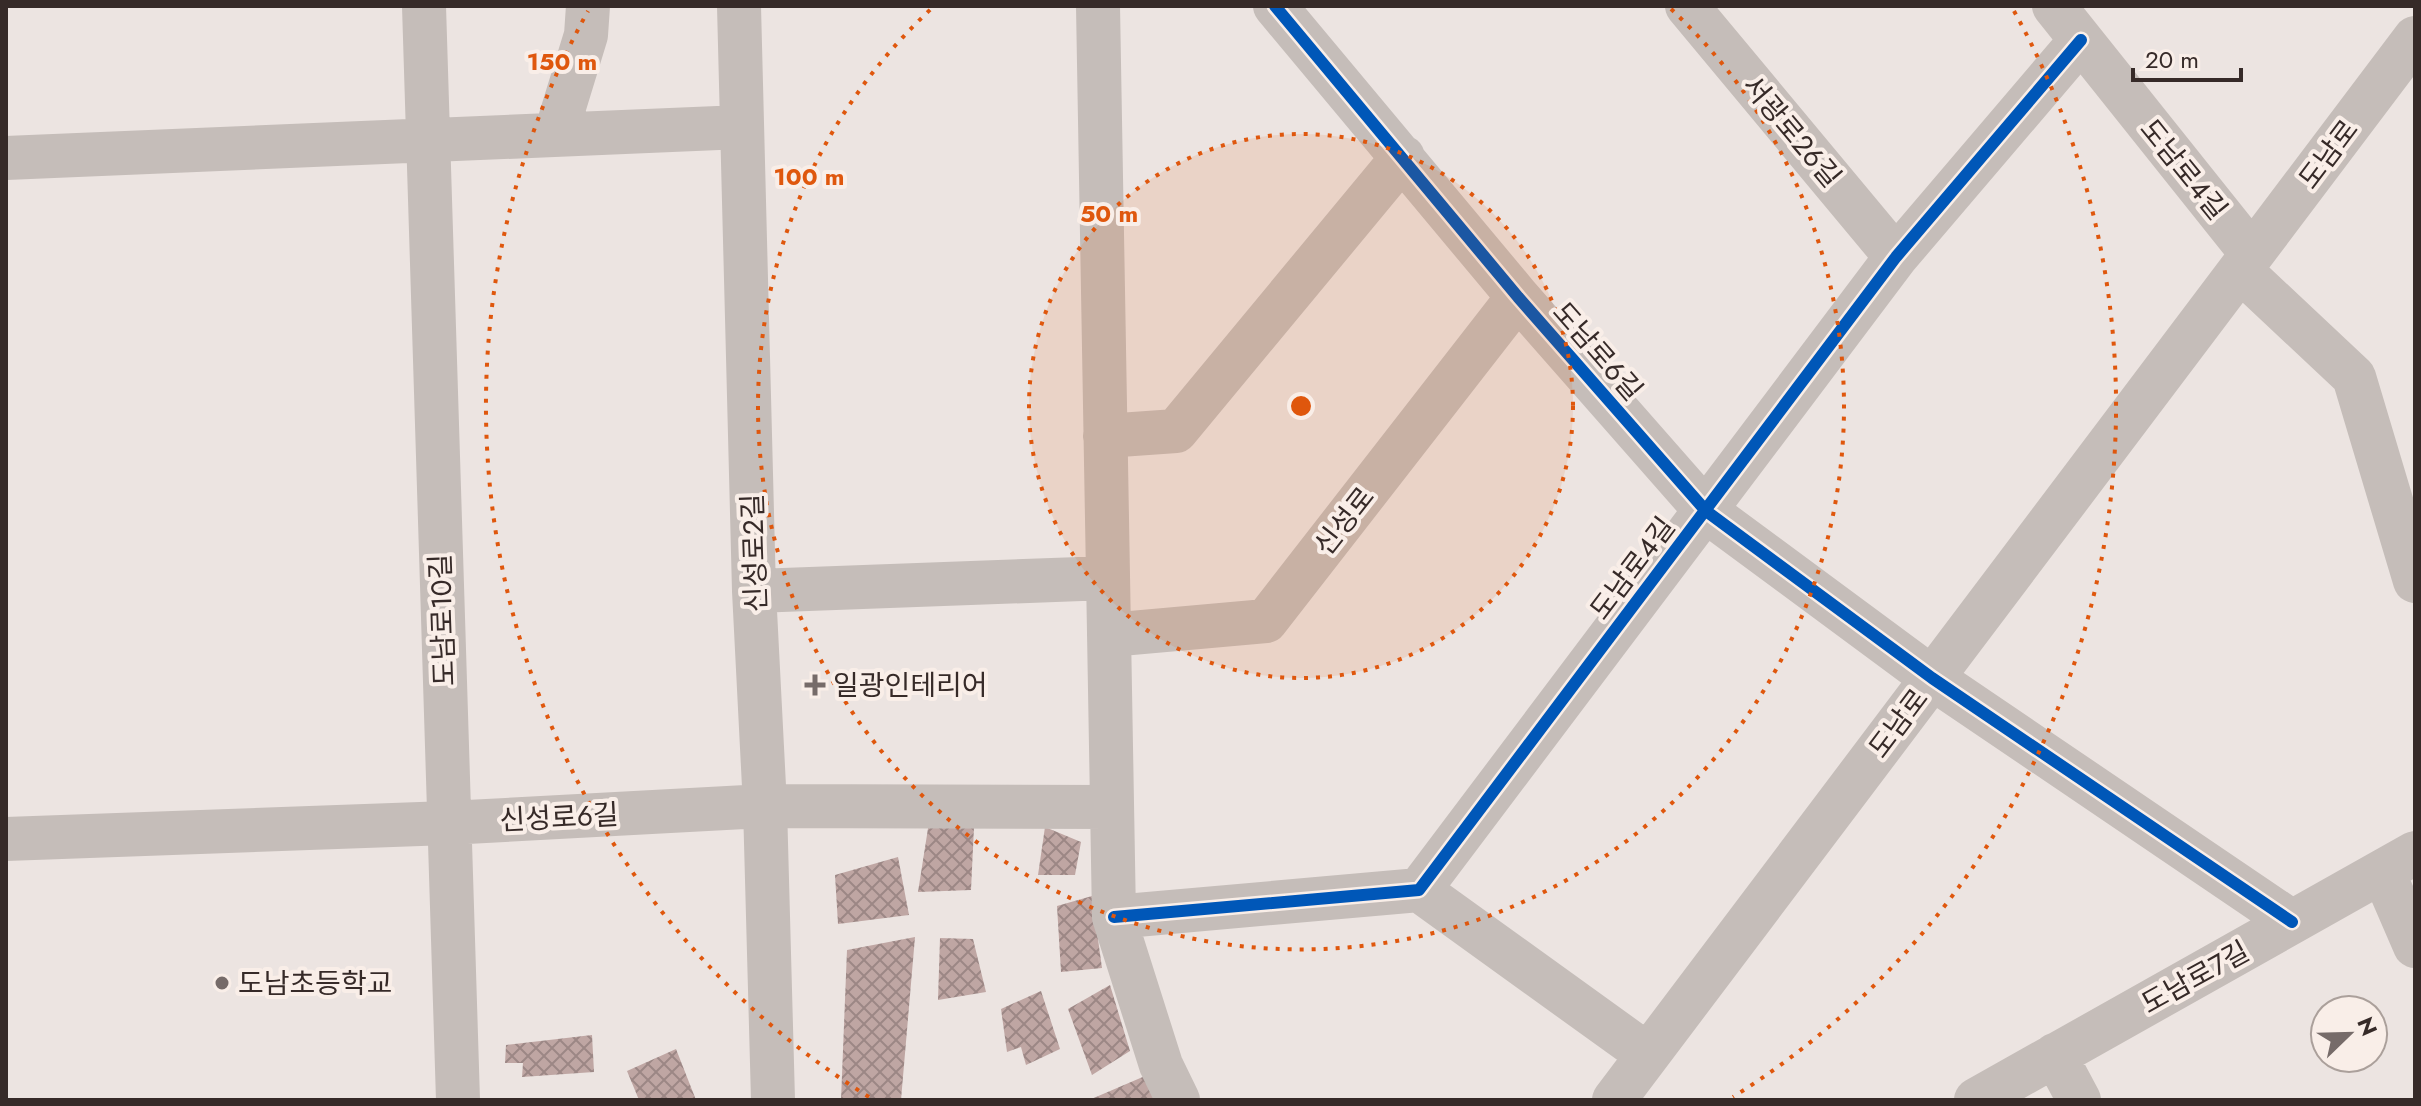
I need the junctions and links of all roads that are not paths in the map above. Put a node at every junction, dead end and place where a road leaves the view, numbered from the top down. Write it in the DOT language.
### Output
graph roads {
  1 [pos="424,6"];
  2 [pos="588,6"];
  3 [pos="739,6"];
  4 [pos="1098,6"];
  5 [pos="1275,6"];
  6 [pos="1687,6"];
  7 [pos="2054,6"];
  8 [pos="2411,6"];
  9 [pos="2415,11"];
  10 [pos="2415,38"];
  11 [pos="2081,40"];
  12 [pos="742,127"];
  13 [pos="556,133"];
  14 [pos="428,140"];
  15 [pos="1403,157"];
  16 [pos="6,158"];
  17 [pos="1896,257"];
  18 [pos="2246,262"];
  19 [pos="1518,297"];
  20 [pos="1105,436"];
  21 [pos="1706,511"];
  22 [pos="1108,578"];
  23 [pos="2415,581"];
  24 [pos="754,591"];
  25 [pos="1109,635"];
  26 [pos="1932,678"];
  27 [pos="765,806"];
  28 [pos="1112,807"];
  29 [pos="448,823"];
  30 [pos="6,839"];
  31 [pos="2399,862"];
  32 [pos="1419,890"];
  33 [pos="1114,917"];
  34 [pos="2292,922"];
  35 [pos="2415,946"];
  36 [pos="1648,1055"];
  37 [pos="2055,1055"];
  38 [pos="458,1100"];
  39 [pos="773,1100"];
  40 [pos="1178,1100"];
  41 [pos="1614,1100"];
  42 [pos="1976,1100"];
  43 [pos="2079,1100"];
  1 -- 14 [label="street, 도남로10길"];
  2 -- 13 [label="street"];
  3 -- 12 [label="street, 신성로2길"];
  4 -- 20 [label="street"];
  5 -- 15 [label="street, 도남로6길"];
  6 -- 17 [label="street, 서광로26길"];
  7 -- 11 [label="street"];
  8 -- 9 [label="street"];
  10 -- 18 [label="street, 도남로"];
  11 -- 17 [label="street, 도남로4길"];
  11 -- 18 [label="street, 도남로4길"];
  12 -- 13 [label="street"];
  12 -- 24 [label="street, 신성로2길"];
  13 -- 14 [label="street"];
  14 -- 16 [label="street"];
  14 -- 29 [label="street, 도남로10길"];
  15 -- 19 [label="street, 도남로6길"];
  15 -- 20 [label="street"];
  17 -- 21 [label="street, 도남로4길"];
  18 -- 23 [label="street"];
  18 -- 26 [label="street, 도남로"];
  19 -- 21 [label="street, 도남로6길"];
  19 -- 25 [label="street, 신성로"];
  20 -- 22 [label="street"];
  21 -- 26 [label="street, 도남로6길"];
  21 -- 32 [label="street, 도남로4길"];
  22 -- 24 [label="street"];
  22 -- 25 [label="street"];
  24 -- 27 [label="street, 신성로2길"];
  25 -- 28 [label="street"];
  26 -- 34 [label="street, 도남로6길"];
  26 -- 36 [label="street, 도남로"];
  27 -- 28 [label="street, 신성로6길"];
  27 -- 29 [label="street, 신성로6길"];
  27 -- 39 [label="street, 신성로2길"];
  28 -- 33 [label="street"];
  29 -- 30 [label="street, 신성로6길"];
  29 -- 38 [label="street, 도남로10길"];
  31 -- 34 [label="street, 도남로7길"];
  31 -- 35 [label="street"];
  32 -- 33 [label="street"];
  32 -- 36 [label="street"];
  33 -- 40 [label="street"];
  34 -- 37 [label="street, 도남로7길"];
  36 -- 41 [label="street, 도남로"];
  37 -- 42 [label="street, 도남로7길"];
  37 -- 43 [label="street"];
}
